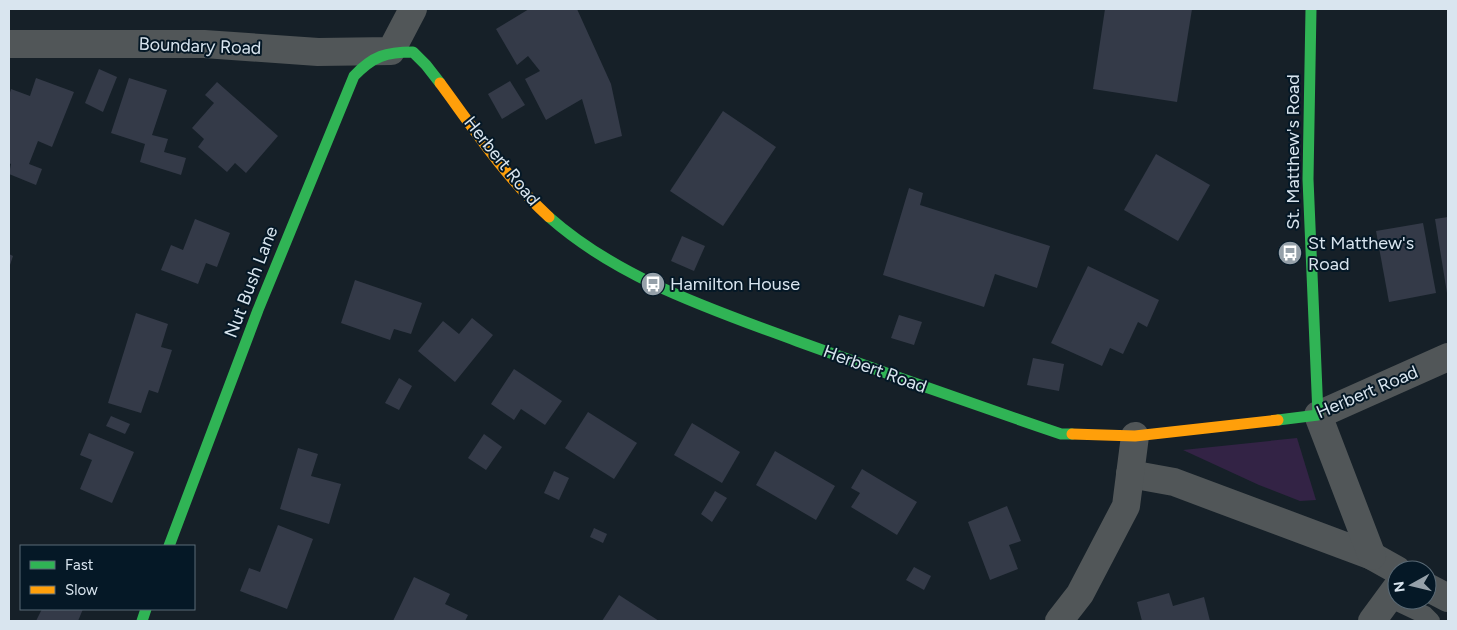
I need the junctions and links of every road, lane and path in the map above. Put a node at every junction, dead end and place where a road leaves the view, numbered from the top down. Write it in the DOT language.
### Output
graph roads {
  1 [pos="413,9"];
  2 [pos="1311,9"];
  3 [pos="1326,9"];
  4 [pos="1311,42"];
  5 [pos="9,44"];
  6 [pos="391,51"];
  7 [pos="1448,357"];
  8 [pos="1318,415"];
  9 [pos="1135,436"];
  10 [pos="1130,474"];
  11 [pos="169,545"];
  12 [pos="1372,556"];
  13 [pos="1387,564"];
  14 [pos="1387,601"];
  15 [pos="1418,610"];
  16 [pos="1059,621"];
  17 [pos="1372,621"];
  18 [pos="1431,621"];
  1 -- 6 [label="street"];
  2 -- 4 [label="street, St. Matthew's Road"];
  3 -- 4 [label="street"];
  4 -- 8 [label="street, St. Matthew's Road"];
  5 -- 6 [label="street, Boundary Road"];
  6 -- 9 [label="street, Herbert Road"];
  6 -- 11 [label="street, Nut Bush Lane"];
  7 -- 8 [label="street, Herbert Road"];
  8 -- 9 [label="street, Herbert Road"];
  8 -- 12 [label="street"];
  9 -- 10 [label="street"];
  10 -- 12 [label="street"];
  10 -- 16 [label="street"];
  12 -- 13 [label="street"];
  14 -- 17 [label="street"];
  15 -- 18 [label="lane"];
}
